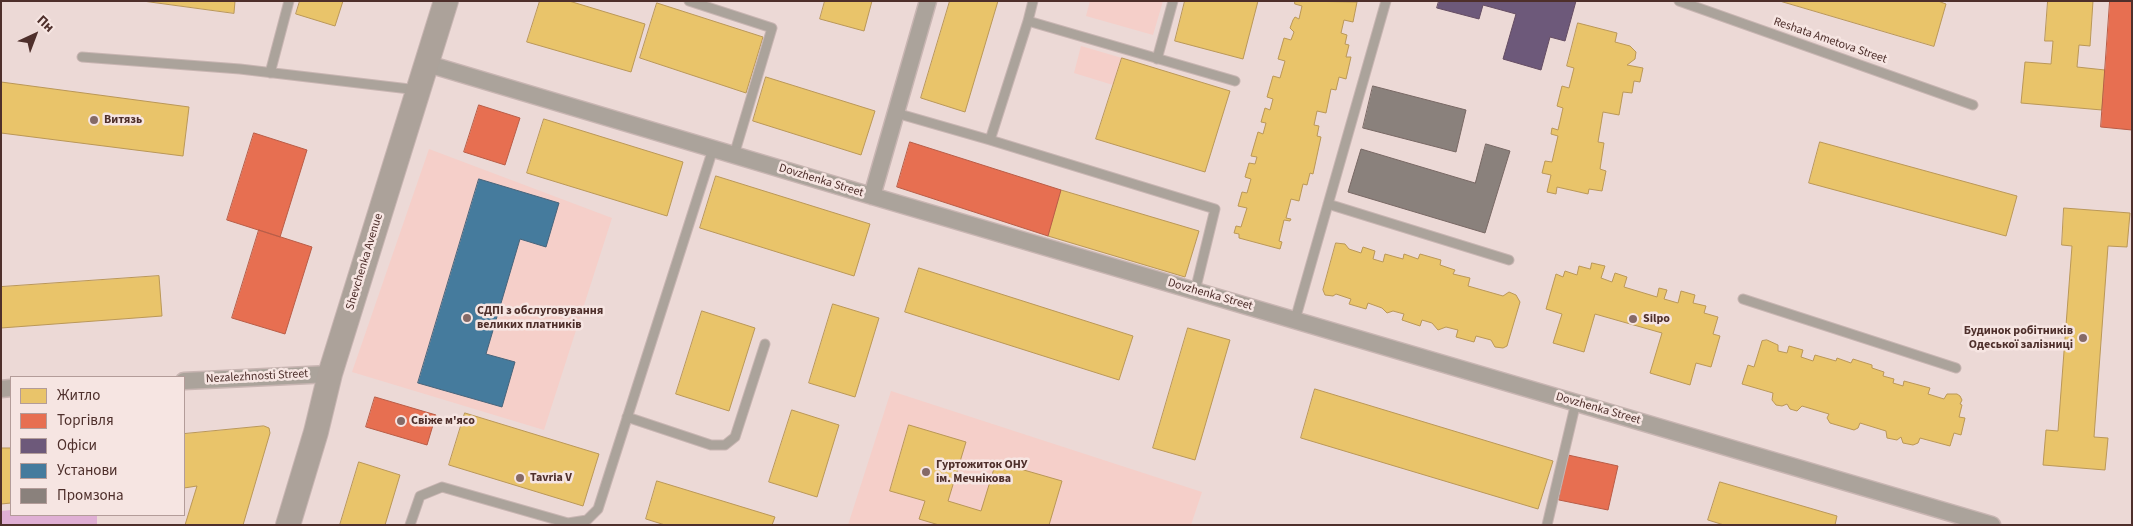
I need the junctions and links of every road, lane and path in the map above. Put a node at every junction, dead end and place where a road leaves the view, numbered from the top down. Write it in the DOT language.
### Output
graph roads {
  1 [pos="288,1"];
  2 [pos="446,1"];
  3 [pos="689,1"];
  4 [pos="928,1"];
  5 [pos="1033,1"];
  6 [pos="1173,1"];
  7 [pos="1386,1"];
  8 [pos="1679,1"];
  9 [pos="1028,21"];
  10 [pos="82,57"];
  11 [pos="1157,59"];
  12 [pos="428,64"];
  13 [pos="270,73"];
  14 [pos="1235,82"];
  15 [pos="418,90"];
  16 [pos="1973,105"];
  17 [pos="896,113"];
  18 [pos="990,140"];
  19 [pos="713,149"];
  20 [pos="734,155"];
  21 [pos="872,196"];
  22 [pos="1328,204"];
  23 [pos="1509,260"];
  24 [pos="1195,291"];
  25 [pos="1743,299"];
  26 [pos="1295,320"];
  27 [pos="765,344"];
  28 [pos="1956,368"];
  29 [pos="330,374"];
  30 [pos="185,380"];
  31 [pos="1576,402"];
  32 [pos="627,417"];
  33 [pos="288,525"];
  34 [pos="410,525"];
  35 [pos="1547,525"];
  36 [pos="1992,525"];
  1 -- 13 [label="lane"];
  2 -- 12 [label="main road, Shevchenka Avenue"];
  3 -- 20 [label="lane"];
  4 -- 17 [label="street"];
  5 -- 9 [label="lane"];
  6 -- 11 [label="lane"];
  7 -- 22 [label="lane"];
  8 -- 16 [label="lane, Reshata Ametova Street"];
  9 -- 11 [label="lane"];
  9 -- 18 [label="lane"];
  10 -- 13 [label="lane"];
  11 -- 14 [label="lane"];
  12 -- 15 [label="main road, Shevchenka Avenue"];
  12 -- 19 [label="street, Dovzhenka Street"];
  13 -- 15 [label="lane"];
  15 -- 29 [label="main road, Shevchenka Avenue"];
  17 -- 18 [label="lane"];
  17 -- 21 [label="street"];
  18 -- 24 [label="lane"];
  19 -- 20 [label="street, Dovzhenka Street"];
  19 -- 32 [label="lane"];
  20 -- 21 [label="street, Dovzhenka Street"];
  21 -- 24 [label="street, Dovzhenka Street"];
  22 -- 23 [label="lane"];
  22 -- 26 [label="lane"];
  24 -- 26 [label="street, Dovzhenka Street"];
  25 -- 28 [label="lane"];
  26 -- 31 [label="street, Dovzhenka Street"];
  27 -- 32 [label="lane"];
  29 -- 30 [label="street, Nezalezhnosti Street"];
  29 -- 33 [label="main road, Shevchenka Avenue"];
  31 -- 35 [label="lane"];
  31 -- 36 [label="street, Dovzhenka Street"];
  32 -- 34 [label="lane"];
}
